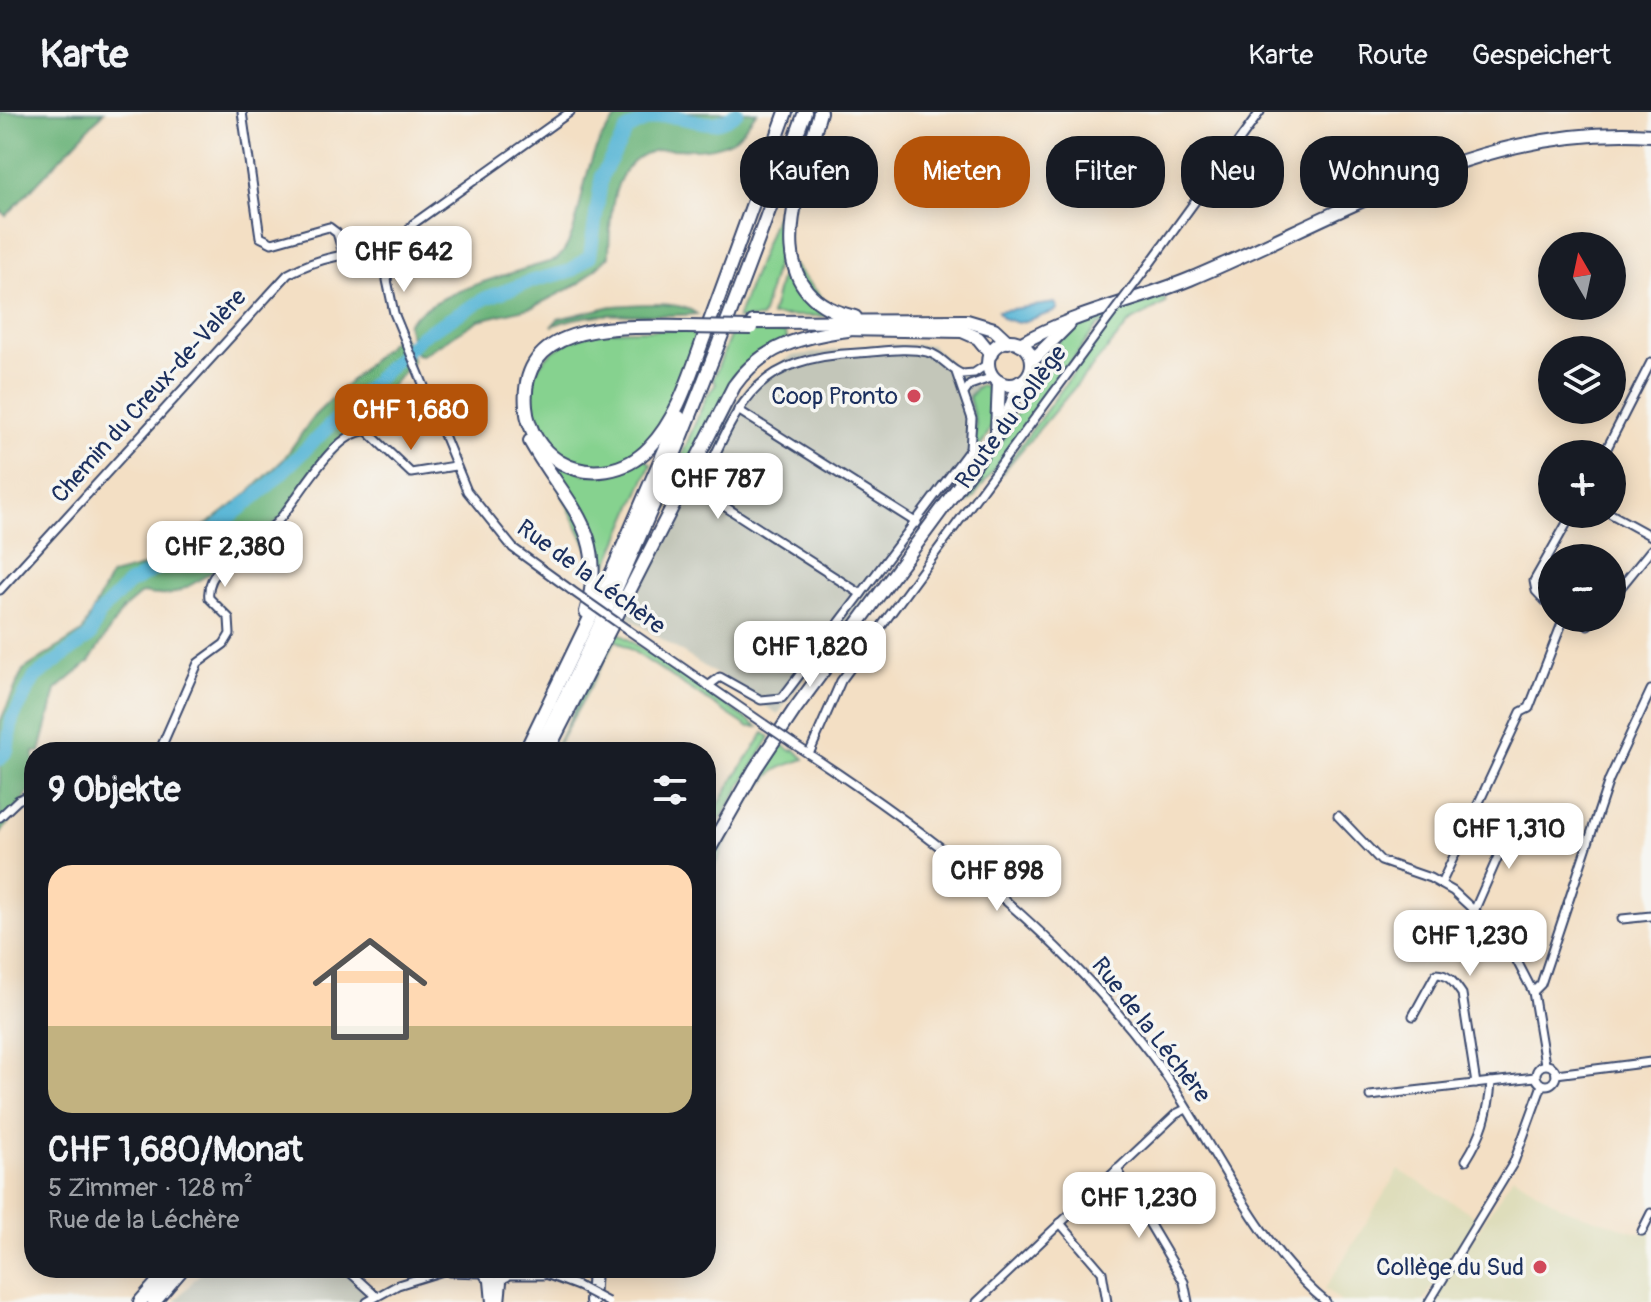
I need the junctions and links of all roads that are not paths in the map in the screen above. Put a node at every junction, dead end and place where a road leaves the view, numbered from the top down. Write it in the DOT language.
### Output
graph roads {
  1 [pos="242,112"];
  2 [pos="570,112"];
  3 [pos="786,112"];
  4 [pos="793,112"];
  5 [pos="805,112"];
  6 [pos="820,112"];
  7 [pos="1257,113"];
  8 [pos="1651,135"];
  9 [pos="344,256"];
  10 [pos="391,256"];
  11 [pos="1074,319"];
  12 [pos="873,320"];
  13 [pos="687,324"];
  14 [pos="752,325"];
  15 [pos="848,330"];
  16 [pos="1014,343"];
  17 [pos="990,359"];
  18 [pos="1032,361"];
  19 [pos="1651,362"];
  20 [pos="956,372"];
  21 [pos="996,379"];
  22 [pos="1020,382"];
  23 [pos="965,392"];
  24 [pos="738,410"];
  25 [pos="995,436"];
  26 [pos="1611,440"];
  27 [pos="455,466"];
  28 [pos="1626,522"];
  29 [pos="917,523"];
  30 [pos="1651,536"];
  31 [pos="1651,550"];
  32 [pos="1538,574"];
  33 [pos="1626,581"];
  34 [pos="0,590"];
  35 [pos="1538,593"];
  36 [pos="861,594"];
  37 [pos="1559,632"];
  38 [pos="567,670"];
  39 [pos="708,686"];
  40 [pos="1651,690"];
  41 [pos="163,742"];
  42 [pos="530,742"];
  43 [pos="542,742"];
  44 [pos="552,742"];
  45 [pos="809,754"];
  46 [pos="24,797"];
  47 [pos="1338,816"];
  48 [pos="0,817"];
  49 [pos="1514,820"];
  50 [pos="716,839"];
  51 [pos="1441,884"];
  52 [pos="1475,909"];
  53 [pos="1651,916"];
  54 [pos="1622,919"];
  55 [pos="1533,992"];
  56 [pos="1413,1016"];
  57 [pos="1651,1062"];
  58 [pos="1545,1064"];
  59 [pos="1556,1074"];
  60 [pos="1535,1077"];
  61 [pos="1491,1082"];
  62 [pos="1476,1084"];
  63 [pos="1542,1085"];
  64 [pos="1370,1096"];
  65 [pos="1184,1110"];
  66 [pos="1466,1160"];
  67 [pos="1117,1169"];
  68 [pos="1651,1213"];
  69 [pos="1060,1223"];
  70 [pos="1642,1231"];
  71 [pos="161,1278"];
  72 [pos="174,1278"];
  73 [pos="183,1278"];
  74 [pos="356,1278"];
  75 [pos="418,1278"];
  76 [pos="496,1278"];
  77 [pos="555,1278"];
  78 [pos="593,1278"];
  79 [pos="376,1296"];
  80 [pos="140,1302"];
  81 [pos="154,1302"];
  82 [pos="163,1302"];
  83 [pos="367,1302"];
  84 [pos="495,1302"];
  85 [pos="592,1302"];
  86 [pos="608,1302"];
  87 [pos="977,1302"];
  88 [pos="1107,1302"];
  89 [pos="1188,1302"];
  90 [pos="1326,1302"];
  91 [pos="1429,1302"];
  1 -- 9 [label="street"];
  2 -- 10 [label="street"];
  3 -- 13 [label="highway"];
  4 -- 38 [label="highway"];
  5 -- 43 [label="highway"];
  6 -- 12 [label="highway"];
  7 -- 45 [label="street, Route du Collège, bridge"];
  8 -- 11 [label="highway"];
  9 -- 10 [label="street, Chemin du Creux-de-Valère"];
  9 -- 34 [label="street, Chemin du Creux-de-Valère"];
  10 -- 27 [label="street, Rue de la Léchère"];
  11 -- 16 [label="highway"];
  11 -- 18 [label="highway"];
  12 -- 14 [label="highway"];
  12 -- 16 [label="highway"];
  13 -- 14 [label="highway, bridge"];
  13 -- 38 [label="highway"];
  14 -- 15 [label="highway"];
  15 -- 17 [label="highway"];
  15 -- 44 [label="highway"];
  16 -- 17 [label="highway"];
  16 -- 18 [label="highway"];
  17 -- 20 [label="street"];
  17 -- 21 [label="highway"];
  18 -- 22 [label="highway"];
  19 -- 26 [label="street"];
  20 -- 23 [label="street"];
  20 -- 24 [label="street"];
  21 -- 22 [label="highway"];
  21 -- 23 [label="street"];
  21 -- 25 [label="highway"];
  22 -- 25 [label="highway"];
  23 -- 29 [label="street"];
  24 -- 29 [label="street"];
  24 -- 36 [label="street"];
  25 -- 50 [label="highway"];
  27 -- 39 [label="street, Rue de la Léchère, bridge"];
  27 -- 41 [label="street"];
  28 -- 30 [label="street"];
  29 -- 36 [label="street"];
  31 -- 33 [label="street"];
  32 -- 35 [label="street"];
  36 -- 39 [label="street"];
  37 -- 51 [label="street"];
  38 -- 42 [label="highway"];
  39 -- 45 [label="street, Rue de la Léchère, bridge"];
  40 -- 55 [label="street"];
  45 -- 65 [label="street, Rue de la Léchère"];
  46 -- 48 [label="street"];
  47 -- 51 [label="street"];
  49 -- 52 [label="street"];
  51 -- 52 [label="street"];
  52 -- 55 [label="street"];
  53 -- 54 [label="street"];
  55 -- 58 [label="street"];
  56 -- 62 [label="street"];
  57 -- 59 [label="street"];
  58 -- 59 [label="street"];
  58 -- 60 [label="street"];
  59 -- 63 [label="street"];
  60 -- 61 [label="street"];
  60 -- 63 [label="street"];
  61 -- 62 [label="street"];
  61 -- 66 [label="street"];
  62 -- 64 [label="street"];
  63 -- 91 [label="street"];
  65 -- 67 [label="street"];
  65 -- 90 [label="street, Rue de la Léchère"];
  67 -- 69 [label="street"];
  67 -- 89 [label="street"];
  68 -- 70 [label="street"];
  69 -- 87 [label="street"];
  69 -- 88 [label="street"];
  71 -- 80 [label="highway"];
  72 -- 81 [label="highway"];
  73 -- 82 [label="highway"];
  74 -- 79 [label="street"];
  75 -- 79 [label="street"];
  76 -- 84 [label="highway"];
  77 -- 86 [label="street, bridge"];
  78 -- 85 [label="highway"];
  79 -- 83 [label="street"];
}
